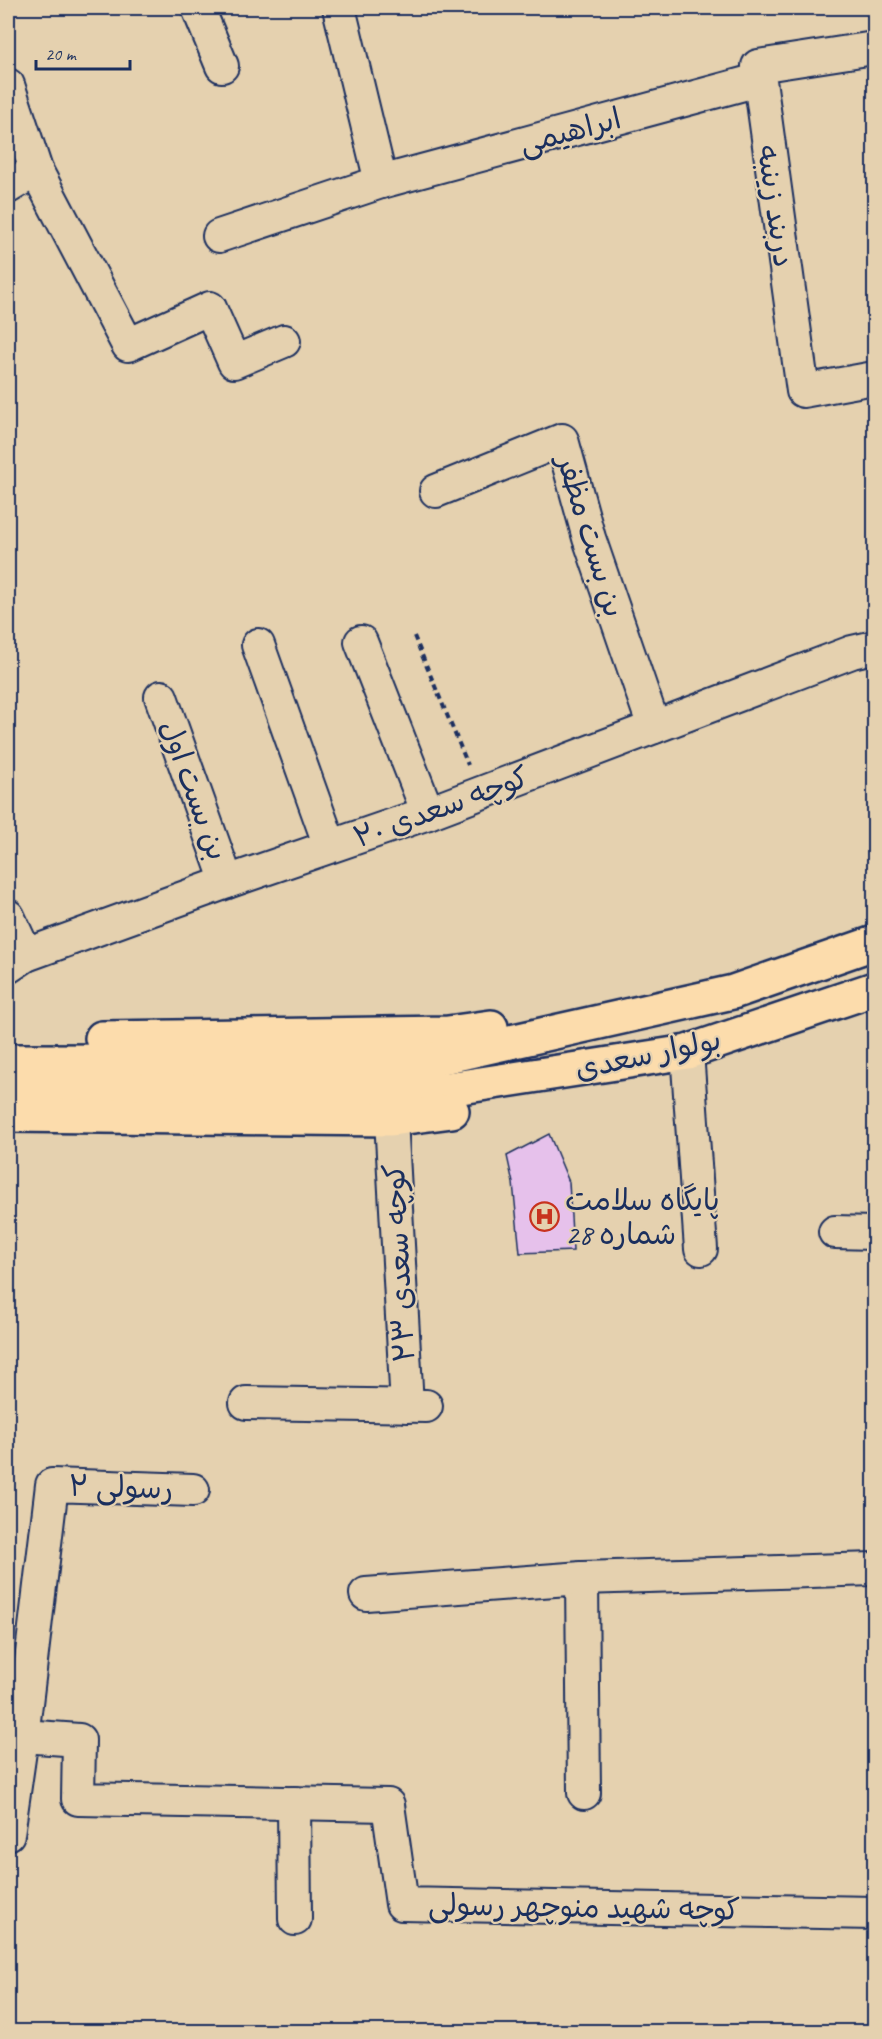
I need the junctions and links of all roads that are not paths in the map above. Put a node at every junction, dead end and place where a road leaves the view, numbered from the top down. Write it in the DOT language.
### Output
graph roads {
  1 [pos="198,8"];
  2 [pos="339,8"];
  3 [pos="874,48"];
  4 [pos="222,66"];
  5 [pos="759,80"];
  6 [pos="8,85"];
  7 [pos="36,170"];
  8 [pos="381,182"];
  9 [pos="8,187"];
  10 [pos="219,236"];
  11 [pos="284,342"];
  12 [pos="874,378"];
  13 [pos="436,490"];
  14 [pos="361,642"];
  15 [pos="258,645"];
  16 [pos="874,647"];
  17 [pos="161,697"];
  18 [pos="654,727"];
  19 [pos="428,813"];
  20 [pos="330,846"];
  21 [pos="227,882"];
  22 [pos="8,916"];
  23 [pos="872,951"];
  24 [pos="17,961"];
  25 [pos="874,989"];
  26 [pos="601,1022"];
  27 [pos="8,1040"];
  28 [pos="687,1052"];
  29 [pos="8,1061"];
  30 [pos="611,1065"];
  31 [pos="8,1088"];
  32 [pos="8,1115"];
  33 [pos="391,1119"];
  34 [pos="835,1232"];
  35 [pos="874,1233"];
  36 [pos="701,1249"];
  37 [pos="246,1403"];
  38 [pos="193,1490"];
  39 [pos="874,1569"];
  40 [pos="582,1578"];
  41 [pos="366,1594"];
  42 [pos="15,1736"];
  43 [pos="584,1793"];
  44 [pos="294,1803"];
  45 [pos="8,1834"];
  46 [pos="874,1912"];
  47 [pos="295,1919"];
  1 -- 4 [label="street"];
  2 -- 8 [label="street"];
  3 -- 5 [label="street"];
  5 -- 8 [label="street, ابراهیمی"];
  5 -- 12 [label="street, دربند زینبه"];
  6 -- 7 [label="street"];
  7 -- 9 [label="street"];
  7 -- 11 [label="street"];
  8 -- 10 [label="street, ابراهیمی"];
  13 -- 18 [label="street, بن بست مظفر"];
  14 -- 19 [label="street"];
  15 -- 20 [label="street"];
  16 -- 18 [label="street, کوچه سعدی ۲۰"];
  17 -- 21 [label="street, بن بست اول"];
  18 -- 19 [label="street, کوچه سعدی ۲۰"];
  19 -- 20 [label="street, کوچه سعدی ۲۰"];
  20 -- 21 [label="street, کوچه سعدی ۲۰"];
  21 -- 24 [label="street, کوچه سعدی ۲۰"];
  22 -- 24 [label="street"];
  23 -- 26 [label="main road, بولوار سعدی"];
  25 -- 28 [label="main road, بولوار سعدی"];
  26 -- 27 [label="main road"];
  26 -- 29 [label="main road, بولوار سعدی"];
  28 -- 30 [label="main road, بولوار سعدی"];
  28 -- 36 [label="street"];
  30 -- 31 [label="main road, بولوار سعدی"];
  30 -- 33 [label="main road"];
  32 -- 33 [label="main road"];
  33 -- 37 [label="street, کوچه سعدی ۲۳"];
  34 -- 35 [label="street"];
  38 -- 42 [label="street, رسولی ۲"];
  39 -- 40 [label="street"];
  40 -- 41 [label="street"];
  40 -- 43 [label="street"];
  42 -- 44 [label="street, کوچه شهید منوچهر رسولی"];
  42 -- 45 [label="street"];
  44 -- 46 [label="street, کوچه شهید منوچهر رسولی"];
  44 -- 47 [label="street"];
}
